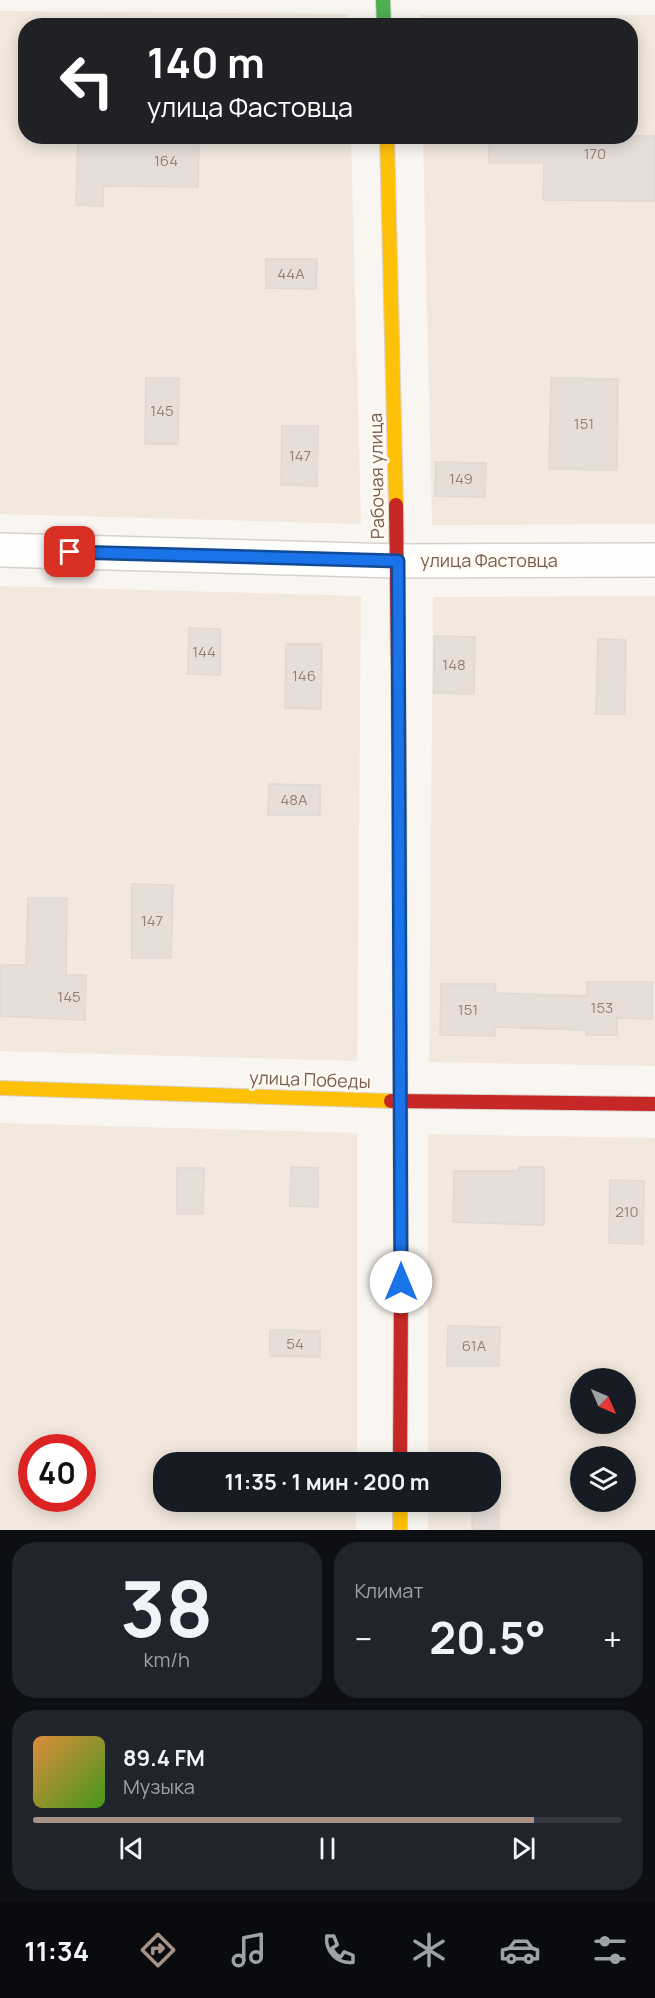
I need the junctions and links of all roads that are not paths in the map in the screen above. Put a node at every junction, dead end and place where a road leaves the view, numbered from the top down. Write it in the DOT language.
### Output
graph roads {
  1 [pos="383,0"];
  2 [pos="384,18"];
  3 [pos="387,144"];
  4 [pos="0,550"];
  5 [pos="655,560"];
  6 [pos="398,561"];
  7 [pos="0,1088"];
  8 [pos="402,1101"];
  9 [pos="655,1104"];
  10 [pos="400,1452"];
  11 [pos="400,1512"];
  12 [pos="400,1530"];
  1 -- 2 [label="street"];
  3 -- 6 [label="street, Рабочая улица"];
  4 -- 6 [label="street, улица Фастовца"];
  5 -- 6 [label="street, улица Фастовца"];
  6 -- 8 [label="street, Рабочая улица"];
  7 -- 8 [label="street, улица Победы"];
  8 -- 9 [label="street, улица Победы"];
  8 -- 10 [label="street, Рабочая улица"];
  11 -- 12 [label="street"];
}
